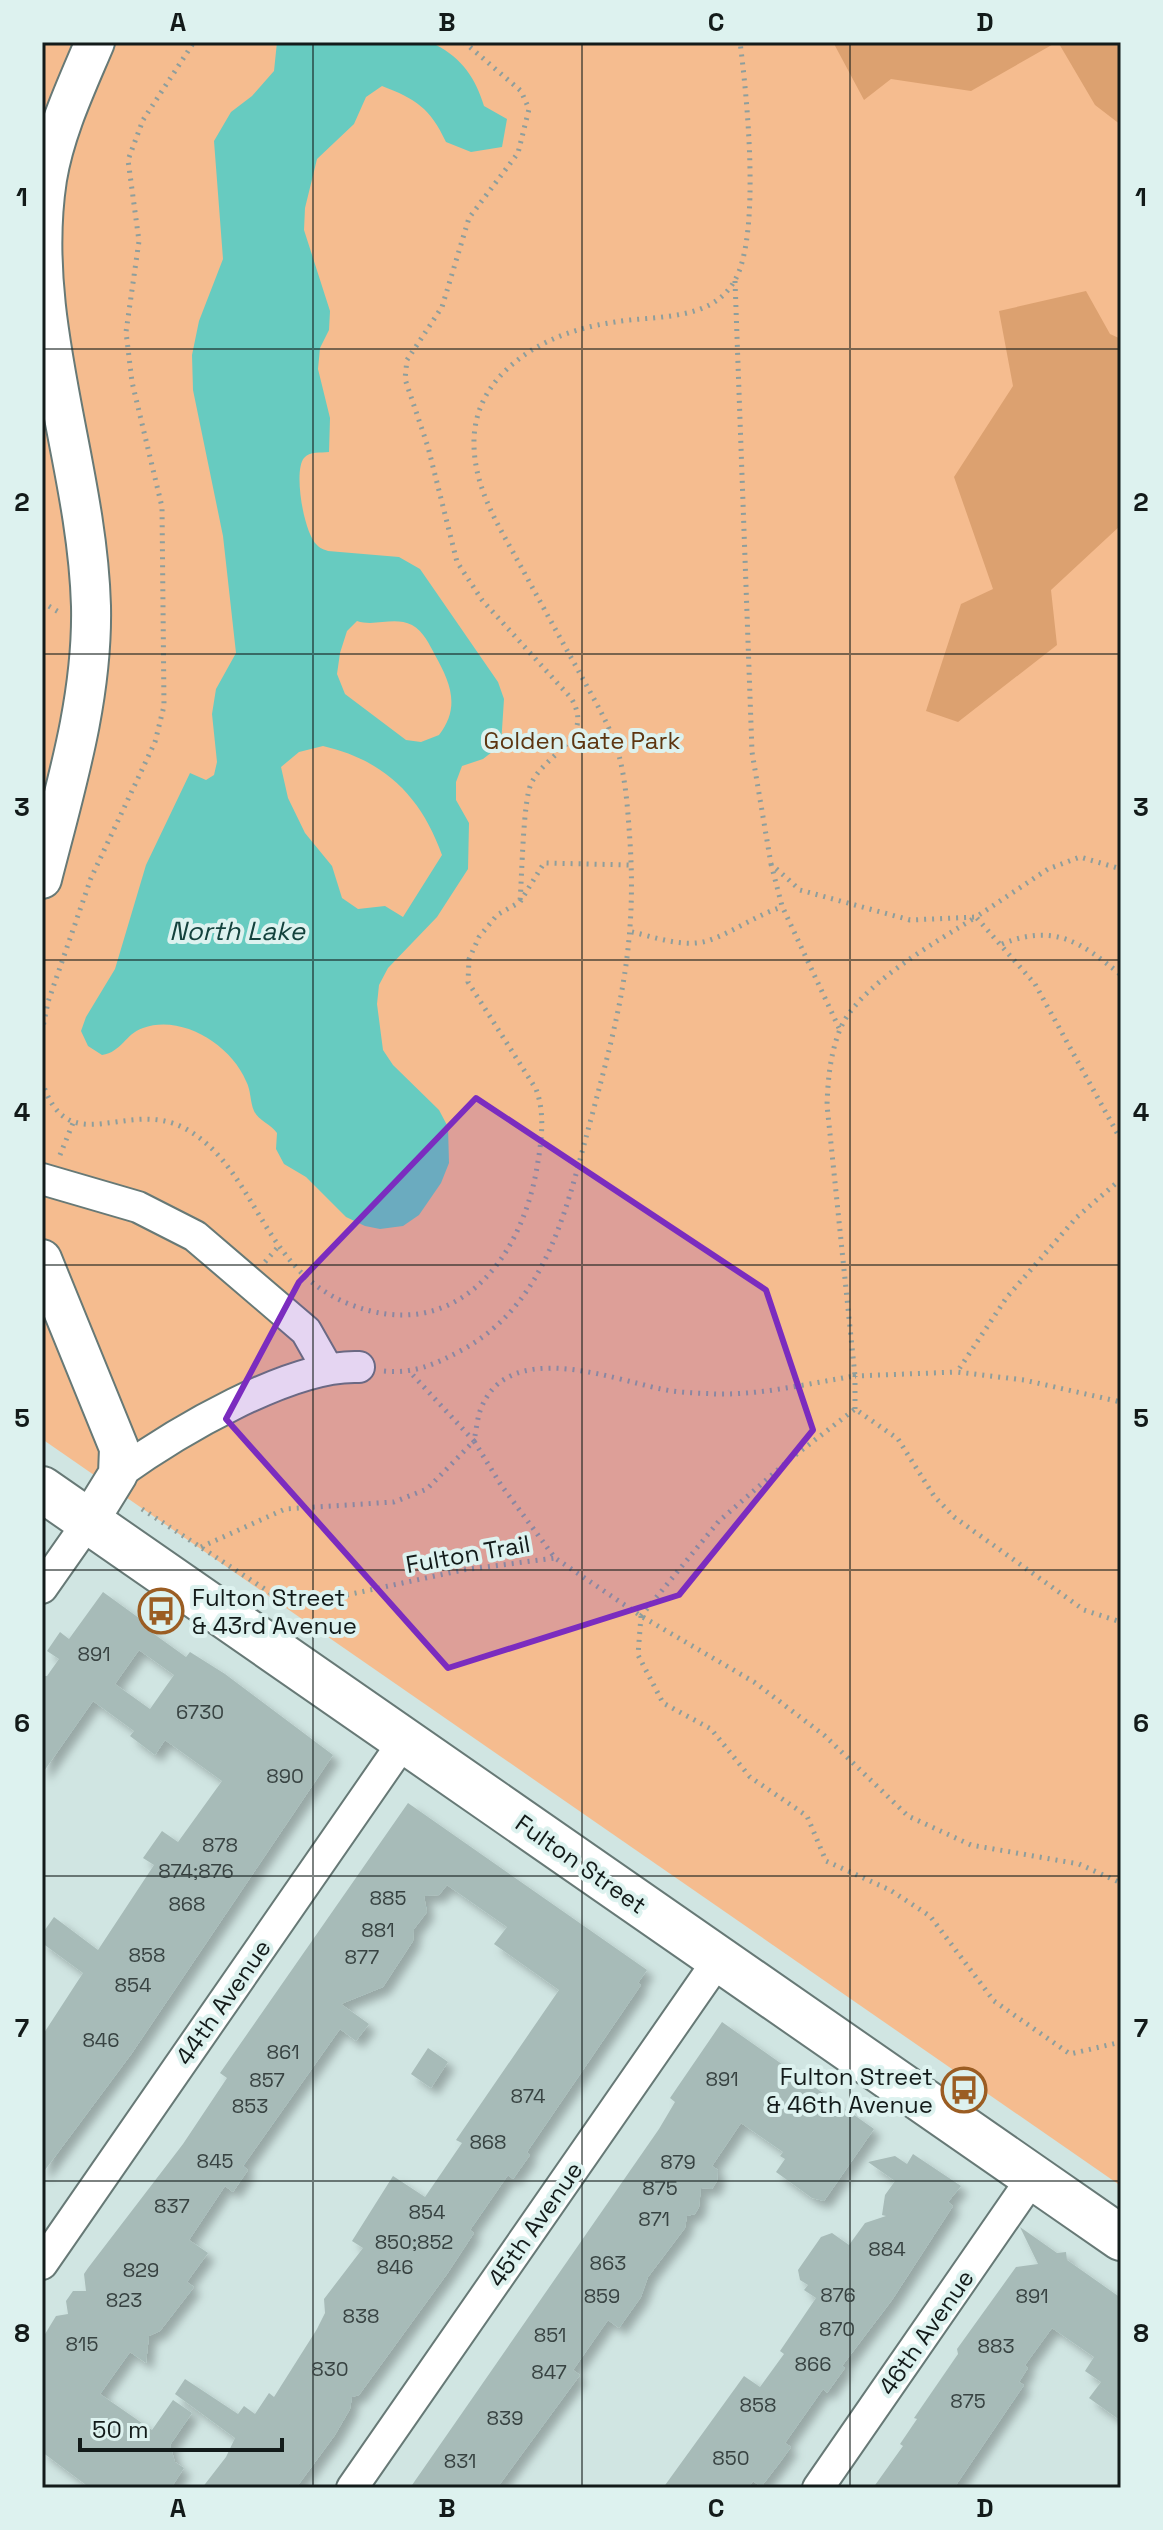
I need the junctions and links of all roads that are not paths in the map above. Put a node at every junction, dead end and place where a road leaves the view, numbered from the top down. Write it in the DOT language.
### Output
graph roads {
  1 [pos="95,42"];
  2 [pos="42,879"];
  3 [pos="46,1180"];
  4 [pos="42,1259"];
  5 [pos="359,1367"];
  6 [pos="327,1368"];
  7 [pos="118,1474"];
  8 [pos="42,1489"];
  9 [pos="89,1521"];
  10 [pos="42,1588"];
  11 [pos="404,1741"];
  12 [pos="719,1959"];
  13 [pos="1033,2177"];
  14 [pos="1121,2238"];
  15 [pos="42,2264"];
  16 [pos="352,2488"];
  17 [pos="818,2488"];
  1 -- 2 [label="street"];
  3 -- 6 [label="street"];
  4 -- 7 [label="street"];
  5 -- 6 [label="street"];
  6 -- 7 [label="street"];
  7 -- 9 [label="street"];
  8 -- 9 [label="main road, Fulton Street"];
  9 -- 10 [label="street"];
  9 -- 11 [label="main road, Fulton Street"];
  11 -- 12 [label="main road, Fulton Street"];
  11 -- 15 [label="street, 44th Avenue"];
  12 -- 13 [label="main road, Fulton Street"];
  12 -- 16 [label="street, 45th Avenue"];
  13 -- 14 [label="main road, Fulton Street"];
  13 -- 17 [label="street, 46th Avenue"];
}
